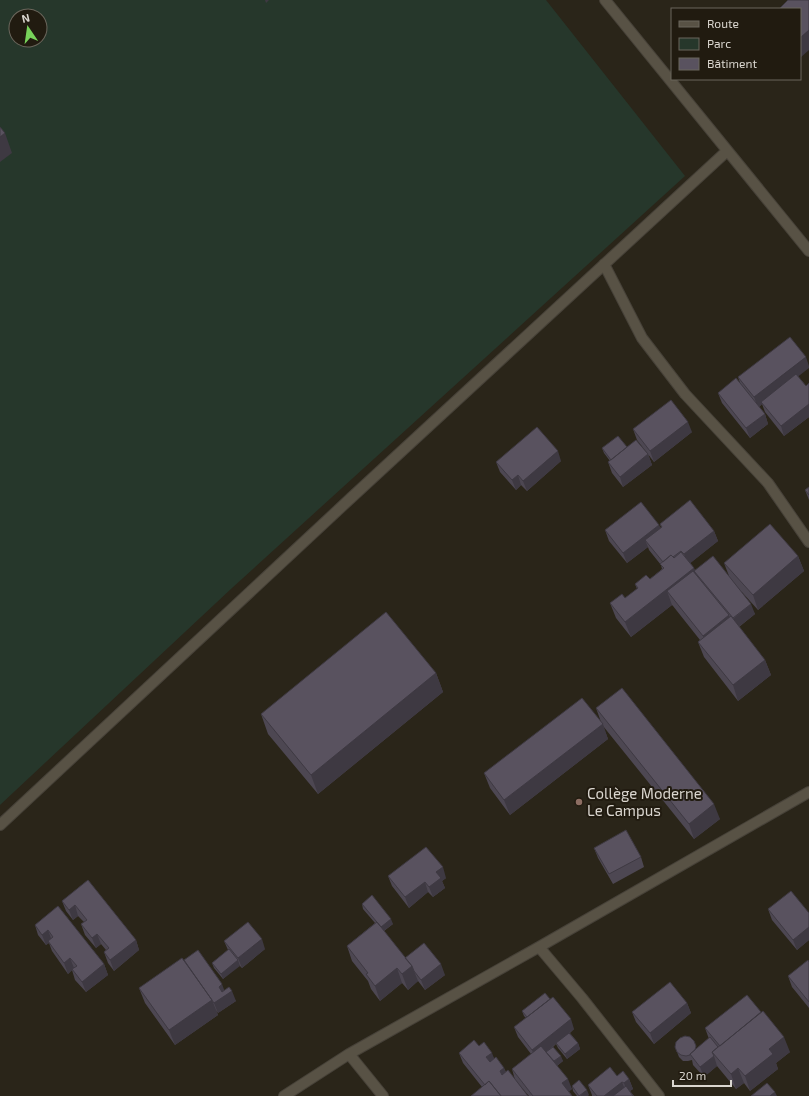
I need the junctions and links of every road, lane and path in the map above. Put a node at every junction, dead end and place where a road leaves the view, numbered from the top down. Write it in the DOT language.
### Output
graph roads {
  1 [pos="605,0"];
  2 [pos="727,151"];
  3 [pos="809,251"];
  4 [pos="604,264"];
  5 [pos="809,542"];
  6 [pos="809,792"];
  7 [pos="0,825"];
  8 [pos="539,947"];
  9 [pos="349,1054"];
  10 [pos="284,1096"];
  11 [pos="383,1096"];
  12 [pos="659,1096"];
  1 -- 2 [label="street"];
  2 -- 3 [label="street"];
  2 -- 4 [label="street"];
  4 -- 5 [label="street"];
  4 -- 7 [label="street"];
  6 -- 8 [label="street"];
  8 -- 9 [label="street"];
  8 -- 12 [label="street"];
  9 -- 10 [label="street"];
  9 -- 11 [label="street"];
}
